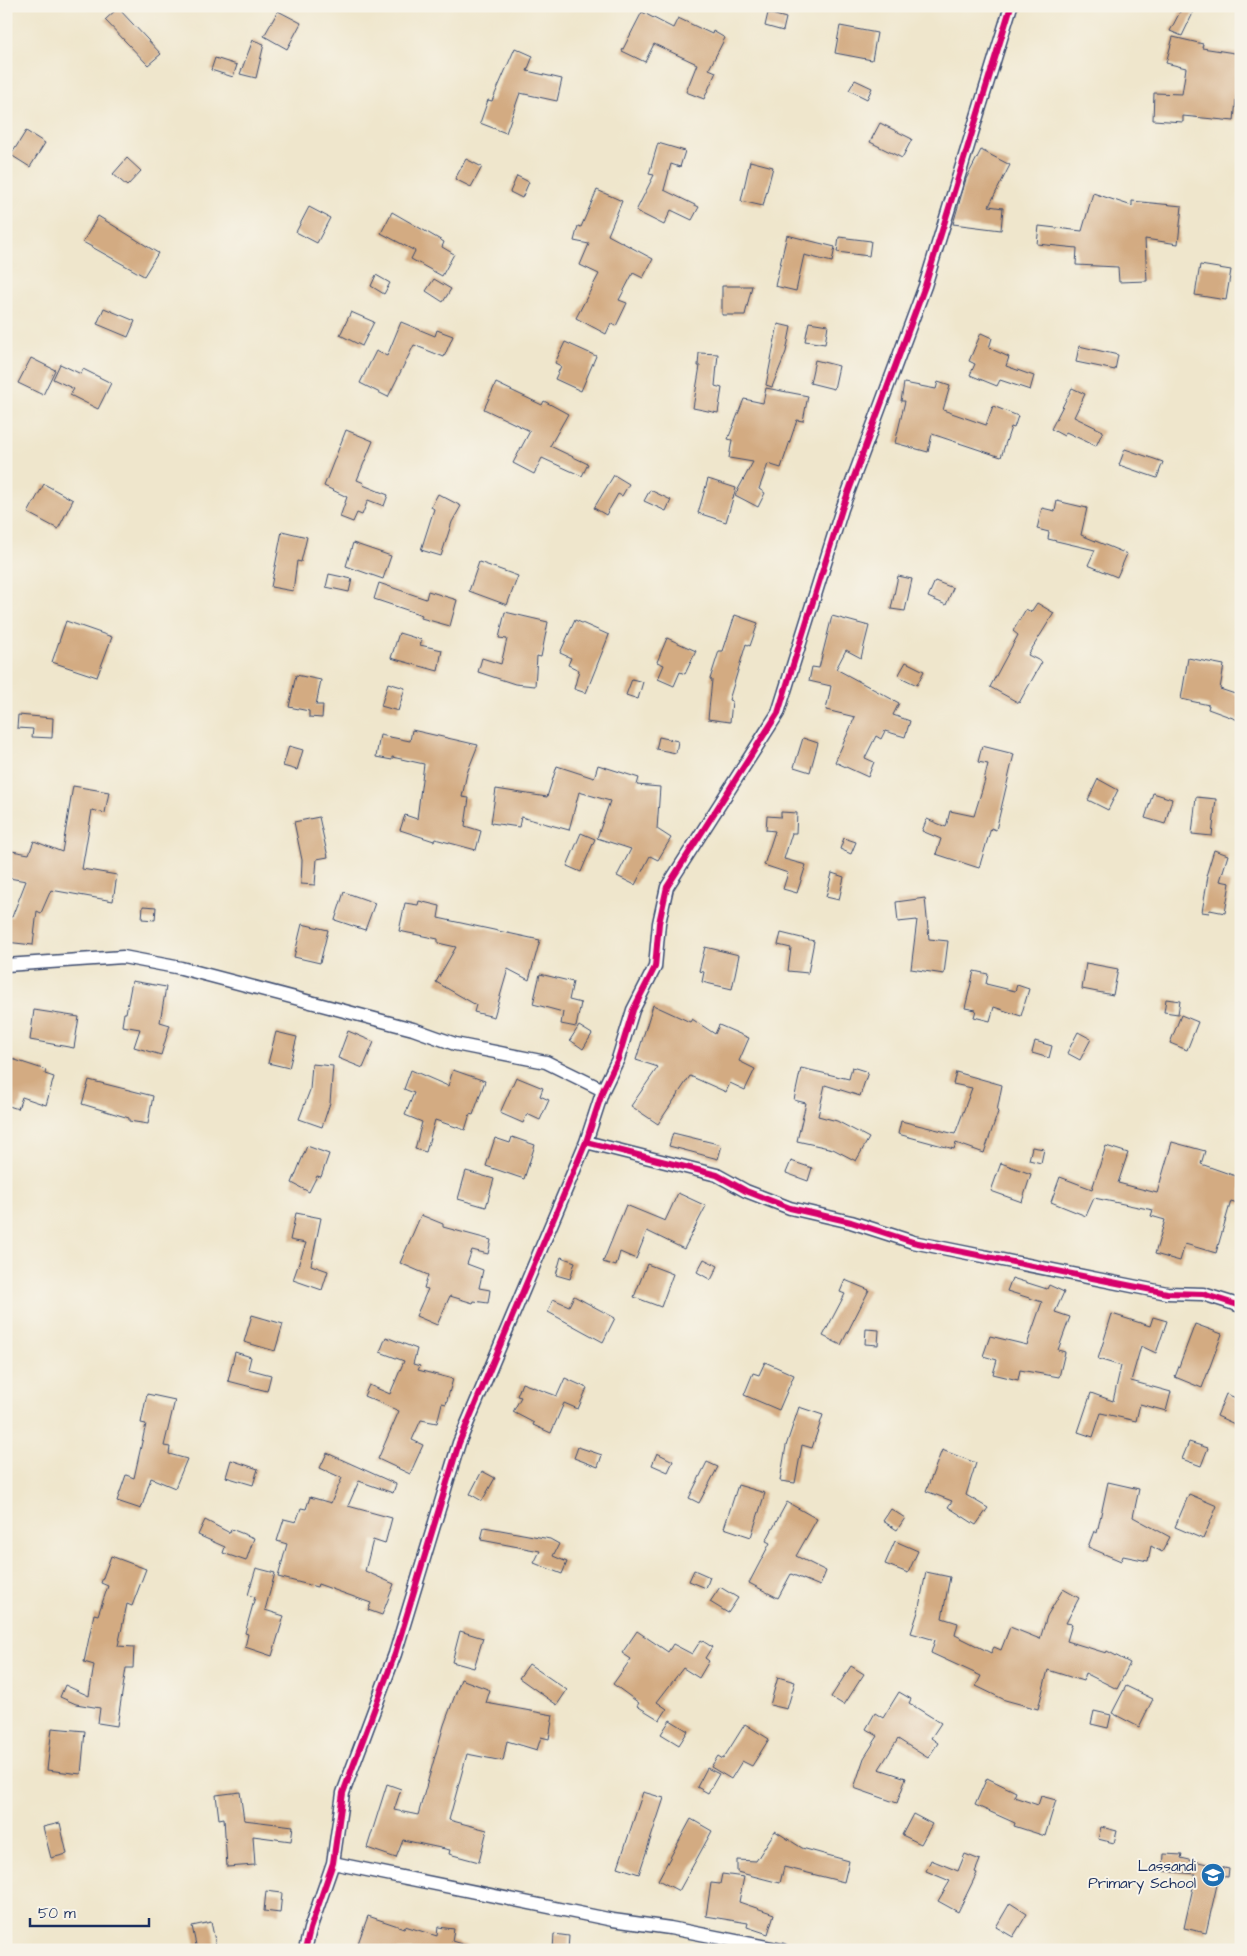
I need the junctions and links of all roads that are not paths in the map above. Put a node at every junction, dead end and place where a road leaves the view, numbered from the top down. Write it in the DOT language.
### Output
graph roads {
  1 [pos="1011,6"];
  2 [pos="6,965"];
  3 [pos="603,1090"];
  4 [pos="586,1142"];
  5 [pos="1241,1306"];
  6 [pos="333,1862"];
  7 [pos="305,1950"];
  8 [pos="782,1950"];
  1 -- 3 [label="street"];
  2 -- 3 [label="street"];
  3 -- 4 [label="street"];
  4 -- 5 [label="street"];
  4 -- 6 [label="street"];
  6 -- 7 [label="street"];
  6 -- 8 [label="street"];
}
